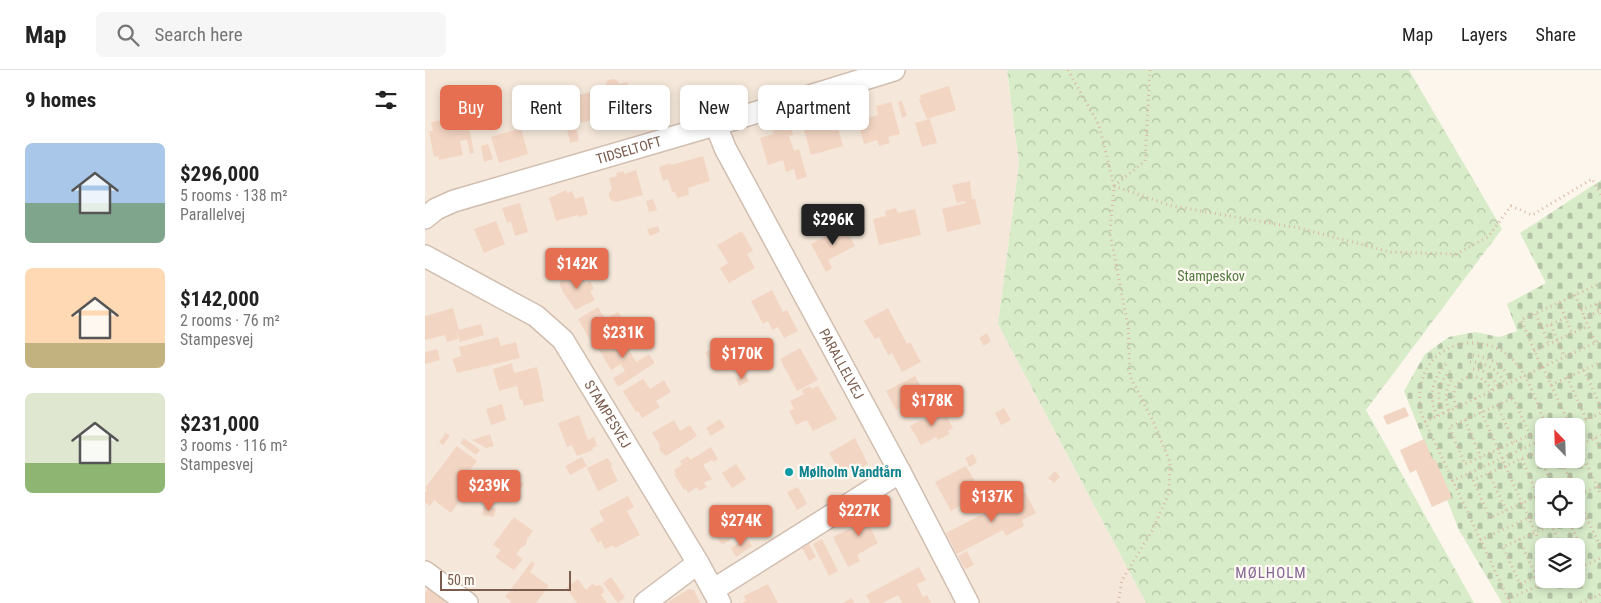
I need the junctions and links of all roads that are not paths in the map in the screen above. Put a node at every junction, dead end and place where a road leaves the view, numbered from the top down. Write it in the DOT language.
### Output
graph roads {
  1 [pos="894,70"];
  2 [pos="748,115"];
  3 [pos="699,130"];
  4 [pos="718,130"];
  5 [pos="425,218"];
  6 [pos="425,256"];
  7 [pos="900,472"];
  8 [pos="698,563"];
  9 [pos="425,572"];
  10 [pos="717,597"];
  11 [pos="467,603"];
  12 [pos="645,603"];
  13 [pos="968,603"];
  1 -- 2 [label="street, TIDSELTOFT"];
  3 -- 5 [label="street, TIDSELTOFT"];
  4 -- 7 [label="street, PARALLELVEJ"];
  6 -- 8 [label="street, STAMPESVEJ"];
  7 -- 10 [label="street"];
  7 -- 13 [label="street, PARALLELVEJ"];
  8 -- 10 [label="street, STAMPESVEJ"];
  8 -- 12 [label="street"];
  9 -- 11 [label="street"];
}
